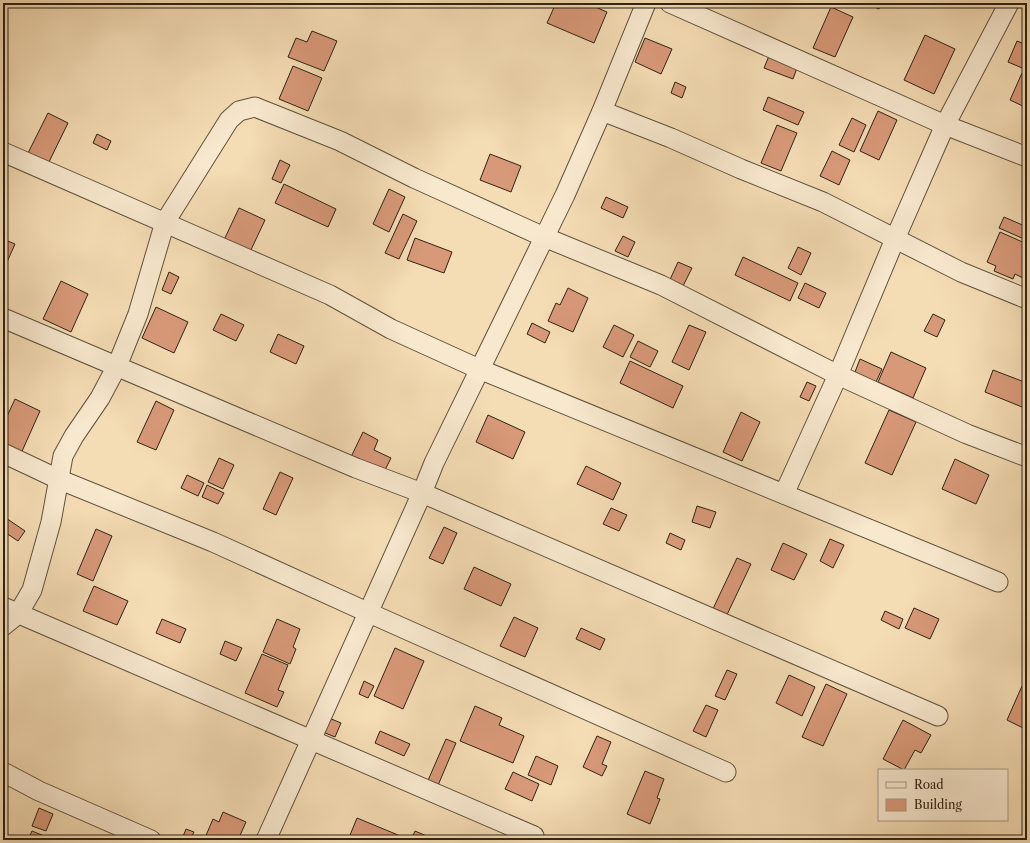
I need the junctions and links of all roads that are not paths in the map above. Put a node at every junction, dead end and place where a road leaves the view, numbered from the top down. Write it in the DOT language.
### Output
graph roads {
  1 [pos="646,3"];
  2 [pos="670,3"];
  3 [pos="1009,3"];
  4 [pos="602,111"];
  5 [pos="945,125"];
  6 [pos="3,152"];
  7 [pos="1027,157"];
  8 [pos="165,222"];
  9 [pos="544,237"];
  10 [pos="895,239"];
  11 [pos="1027,299"];
  12 [pos="3,318"];
  13 [pos="117,366"];
  14 [pos="479,369"];
  15 [pos="838,375"];
  16 [pos="3,453"];
  17 [pos="1027,457"];
  18 [pos="58,479"];
  19 [pos="422,493"];
  20 [pos="784,494"];
  21 [pos="998,582"];
  22 [pos="10,611"];
  23 [pos="367,612"];
  24 [pos="3,626"];
  25 [pos="938,716"];
  26 [pos="311,739"];
  27 [pos="3,772"];
  28 [pos="726,772"];
  29 [pos="534,836"];
  30 [pos="151,840"];
  31 [pos="266,840"];
  1 -- 4 [label="street"];
  2 -- 5 [label="street"];
  3 -- 5 [label="street"];
  4 -- 9 [label="street"];
  4 -- 10 [label="street"];
  5 -- 7 [label="street"];
  5 -- 10 [label="street"];
  6 -- 8 [label="street"];
  8 -- 9 [label="street"];
  8 -- 13 [label="street"];
  8 -- 14 [label="street"];
  9 -- 14 [label="street"];
  9 -- 15 [label="street"];
  10 -- 11 [label="street"];
  10 -- 15 [label="street"];
  12 -- 13 [label="street"];
  13 -- 18 [label="street"];
  13 -- 19 [label="street"];
  14 -- 19 [label="street"];
  14 -- 20 [label="street"];
  15 -- 17 [label="street"];
  15 -- 20 [label="street"];
  16 -- 18 [label="street"];
  18 -- 22 [label="street"];
  18 -- 23 [label="street"];
  19 -- 23 [label="street"];
  19 -- 25 [label="street"];
  20 -- 21 [label="street"];
  22 -- 24 [label="street"];
  22 -- 26 [label="street"];
  23 -- 26 [label="street"];
  23 -- 28 [label="street"];
  26 -- 29 [label="street"];
  26 -- 31 [label="street"];
  27 -- 30 [label="street"];
}
